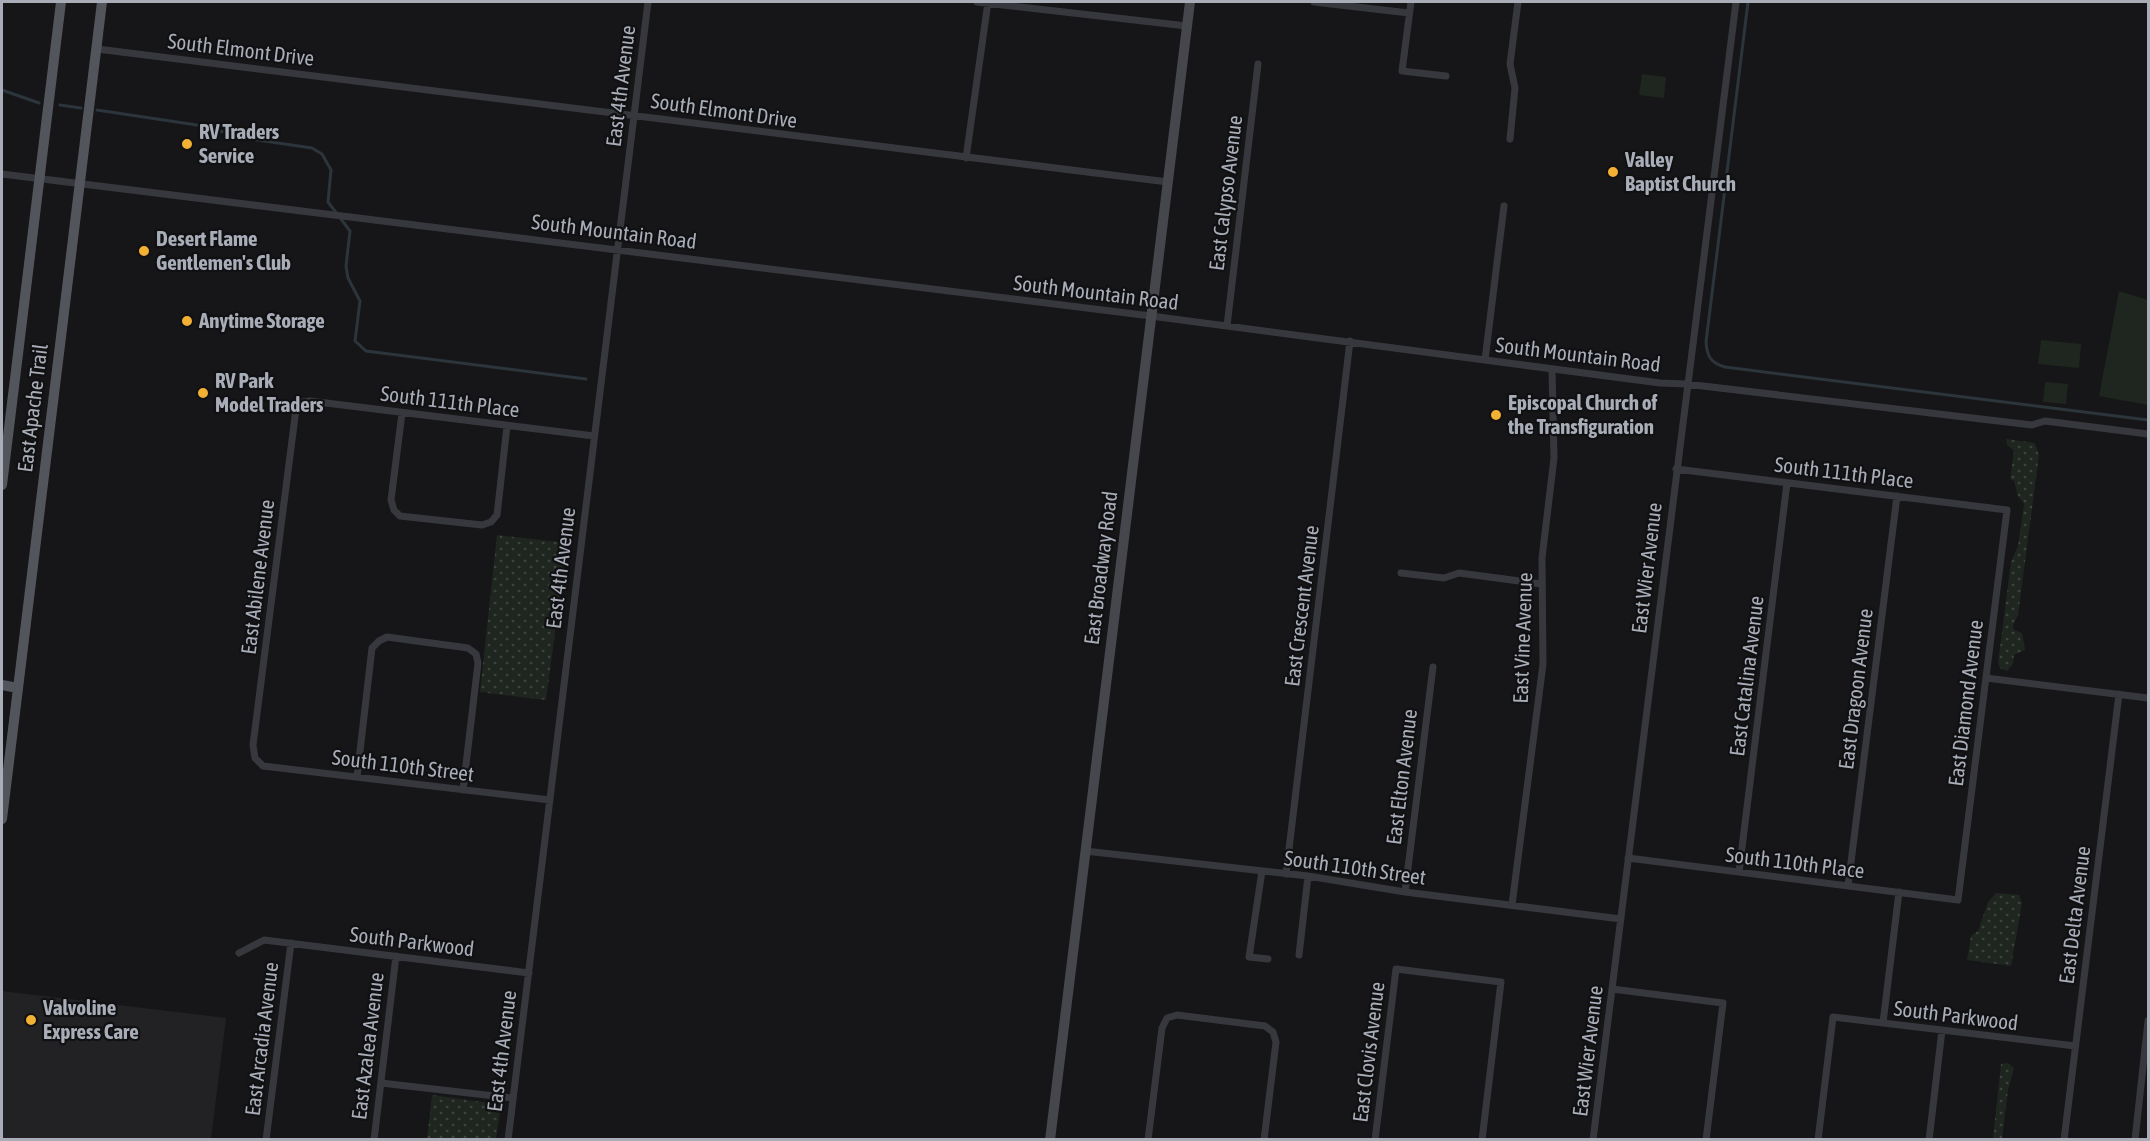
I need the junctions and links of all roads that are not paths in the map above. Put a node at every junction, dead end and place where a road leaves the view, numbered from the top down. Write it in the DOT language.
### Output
graph roads {
  1 [pos="61,2"];
  2 [pos="102,2"];
  3 [pos="648,2"];
  4 [pos="977,2"];
  5 [pos="988,2"];
  6 [pos="1190,2"];
  7 [pos="1314,2"];
  8 [pos="1411,2"];
  9 [pos="1518,2"];
  10 [pos="1736,2"];
  11 [pos="1409,13"];
  12 [pos="1187,26"];
  13 [pos="97,49"];
  14 [pos="1258,64"];
  15 [pos="1446,76"];
  16 [pos="634,115"];
  17 [pos="1510,139"];
  18 [pos="966,158"];
  19 [pos="2,174"];
  20 [pos="39,178"];
  21 [pos="80,182"];
  22 [pos="1168,182"];
  23 [pos="1504,206"];
  24 [pos="617,249"];
  25 [pos="1151,316"];
  26 [pos="1227,326"];
  27 [pos="1350,342"];
  28 [pos="1485,360"];
  29 [pos="1552,370"];
  30 [pos="1686,384"];
  31 [pos="302,402"];
  32 [pos="402,413"];
  33 [pos="507,426"];
  34 [pos="2148,434"];
  35 [pos="594,436"];
  36 [pos="1676,469"];
  37 [pos="1787,483"];
  38 [pos="2,485"];
  39 [pos="1897,496"];
  40 [pos="2007,510"];
  41 [pos="1401,573"];
  42 [pos="1542,584"];
  43 [pos="1433,667"];
  44 [pos="1986,678"];
  45 [pos="2,685"];
  46 [pos="18,688"];
  47 [pos="2119,694"];
  48 [pos="2148,698"];
  49 [pos="255,758"];
  50 [pos="357,777"];
  51 [pos="463,790"];
  52 [pos="550,800"];
  53 [pos="2,819"];
  54 [pos="1085,851"];
  55 [pos="1628,858"];
  56 [pos="1262,871"];
  57 [pos="1739,872"];
  58 [pos="1286,874"];
  59 [pos="1308,876"];
  60 [pos="1848,886"];
  61 [pos="1405,892"];
  62 [pos="1899,892"];
  63 [pos="1958,900"];
  64 [pos="1512,906"];
  65 [pos="1621,919"];
  66 [pos="291,943"];
  67 [pos="239,953"];
  68 [pos="1299,955"];
  69 [pos="396,956"];
  70 [pos="1269,959"];
  71 [pos="529,973"];
  72 [pos="1612,989"];
  73 [pos="2148,1021"];
  74 [pos="1883,1023"];
  75 [pos="1942,1030"];
  76 [pos="2075,1046"];
  77 [pos="381,1083"];
  78 [pos="513,1098"];
  79 [pos="266,1140"];
  80 [pos="374,1140"];
  81 [pos="508,1140"];
  82 [pos="1050,1140"];
  83 [pos="1148,1140"];
  84 [pos="1264,1140"];
  85 [pos="1375,1140"];
  86 [pos="1482,1140"];
  87 [pos="1593,1140"];
  88 [pos="1706,1140"];
  89 [pos="1818,1140"];
  90 [pos="1929,1140"];
  91 [pos="2064,1140"];
  92 [pos="2135,1140"];
  1 -- 20 [label="main road, East Apache Trail"];
  2 -- 13 [label="main road, East Apache Trail"];
  3 -- 16 [label="street, East 4th Avenue"];
  4 -- 5 [label="street"];
  5 -- 12 [label="street"];
  5 -- 18 [label="street"];
  6 -- 12 [label="main road, East Broadway Road"];
  7 -- 11 [label="street"];
  8 -- 11 [label="street"];
  9 -- 17 [label="street"];
  10 -- 30 [label="street, East Wier Avenue"];
  11 -- 15 [label="street"];
  12 -- 22 [label="main road, East Broadway Road"];
  13 -- 16 [label="street, South Elmont Drive"];
  13 -- 21 [label="main road, East Apache Trail"];
  14 -- 26 [label="street, East Calypso Avenue"];
  16 -- 18 [label="street, South Elmont Drive"];
  16 -- 24 [label="street, East 4th Avenue"];
  18 -- 22 [label="street, South Elmont Drive"];
  19 -- 20 [label="street, South Mountain Road"];
  20 -- 21 [label="street, South Mountain Road"];
  20 -- 38 [label="main road, East Apache Trail"];
  21 -- 24 [label="street, South Mountain Road"];
  21 -- 46 [label="main road, East Apache Trail"];
  22 -- 25 [label="main road, East Broadway Road"];
  23 -- 28 [label="street"];
  24 -- 25 [label="street, South Mountain Road"];
  24 -- 35 [label="street, East 4th Avenue"];
  25 -- 26 [label="street, South Mountain Road"];
  25 -- 54 [label="main road, East Broadway Road"];
  26 -- 27 [label="street, South Mountain Road"];
  27 -- 28 [label="street, South Mountain Road"];
  27 -- 58 [label="street, East Crescent Avenue"];
  28 -- 29 [label="street, South Mountain Road"];
  29 -- 30 [label="street, South Mountain Road"];
  29 -- 42 [label="street, East Vine Avenue"];
  30 -- 34 [label="street, South Mountain Road"];
  30 -- 36 [label="street, East Wier Avenue"];
  31 -- 32 [label="street, South 111th Place"];
  31 -- 49 [label="street, East Abilene Avenue"];
  32 -- 33 [label="street, South 111th Place"];
  32 -- 33 [label="street"];
  33 -- 35 [label="street, South 111th Place"];
  35 -- 52 [label="street, East 4th Avenue"];
  36 -- 37 [label="street, South 111th Place"];
  36 -- 55 [label="street, East Wier Avenue"];
  37 -- 39 [label="street, South 111th Place"];
  37 -- 57 [label="street, East Catalina Avenue"];
  39 -- 40 [label="street, South 111th Place"];
  39 -- 60 [label="street, East Dragoon Avenue"];
  40 -- 44 [label="street, East Diamond Avenue"];
  41 -- 42 [label="street"];
  42 -- 64 [label="street, East Vine Avenue"];
  43 -- 61 [label="street, East Elton Avenue"];
  44 -- 47 [label="street"];
  44 -- 63 [label="street, East Diamond Avenue"];
  45 -- 46 [label="main road"];
  46 -- 53 [label="main road, East Apache Trail"];
  47 -- 48 [label="street"];
  47 -- 76 [label="street, East Delta Avenue"];
  49 -- 50 [label="street, South 110th Street"];
  50 -- 51 [label="street, South 110th Street"];
  50 -- 51 [label="street"];
  51 -- 52 [label="street, South 110th Street"];
  52 -- 71 [label="street, East 4th Avenue"];
  54 -- 56 [label="street, South 110th Street"];
  54 -- 82 [label="main road, East Broadway Road"];
  55 -- 57 [label="street, South 110th Place"];
  55 -- 65 [label="street, East Wier Avenue"];
  56 -- 58 [label="street, South 110th Street"];
  56 -- 70 [label="street"];
  57 -- 60 [label="street, South 110th Place"];
  58 -- 59 [label="street, South 110th Street"];
  59 -- 61 [label="street, South 110th Street"];
  59 -- 68 [label="street"];
  60 -- 62 [label="street, South 110th Place"];
  61 -- 64 [label="street, South 110th Street"];
  62 -- 63 [label="street, South 110th Place"];
  62 -- 74 [label="street"];
  64 -- 65 [label="street, South 110th Street"];
  65 -- 72 [label="street, East Wier Avenue"];
  66 -- 67 [label="street, South Parkwood"];
  66 -- 69 [label="street, South Parkwood"];
  66 -- 79 [label="street, East Arcadia Avenue"];
  69 -- 71 [label="street, South Parkwood"];
  69 -- 77 [label="street, East Azalea Avenue"];
  71 -- 78 [label="street, East 4th Avenue"];
  72 -- 87 [label="street, East Wier Avenue"];
  72 -- 88 [label="street"];
  73 -- 92 [label="street"];
  74 -- 75 [label="street, South Parkwood"];
  74 -- 89 [label="street, South Parkwood"];
  75 -- 76 [label="street, South Parkwood"];
  75 -- 90 [label="street"];
  76 -- 91 [label="street, East Delta Avenue"];
  77 -- 78 [label="street"];
  77 -- 80 [label="street, East Azalea Avenue"];
  78 -- 81 [label="street, East 4th Avenue"];
  83 -- 84 [label="street"];
  85 -- 86 [label="street, East Clovis Avenue"];
}
